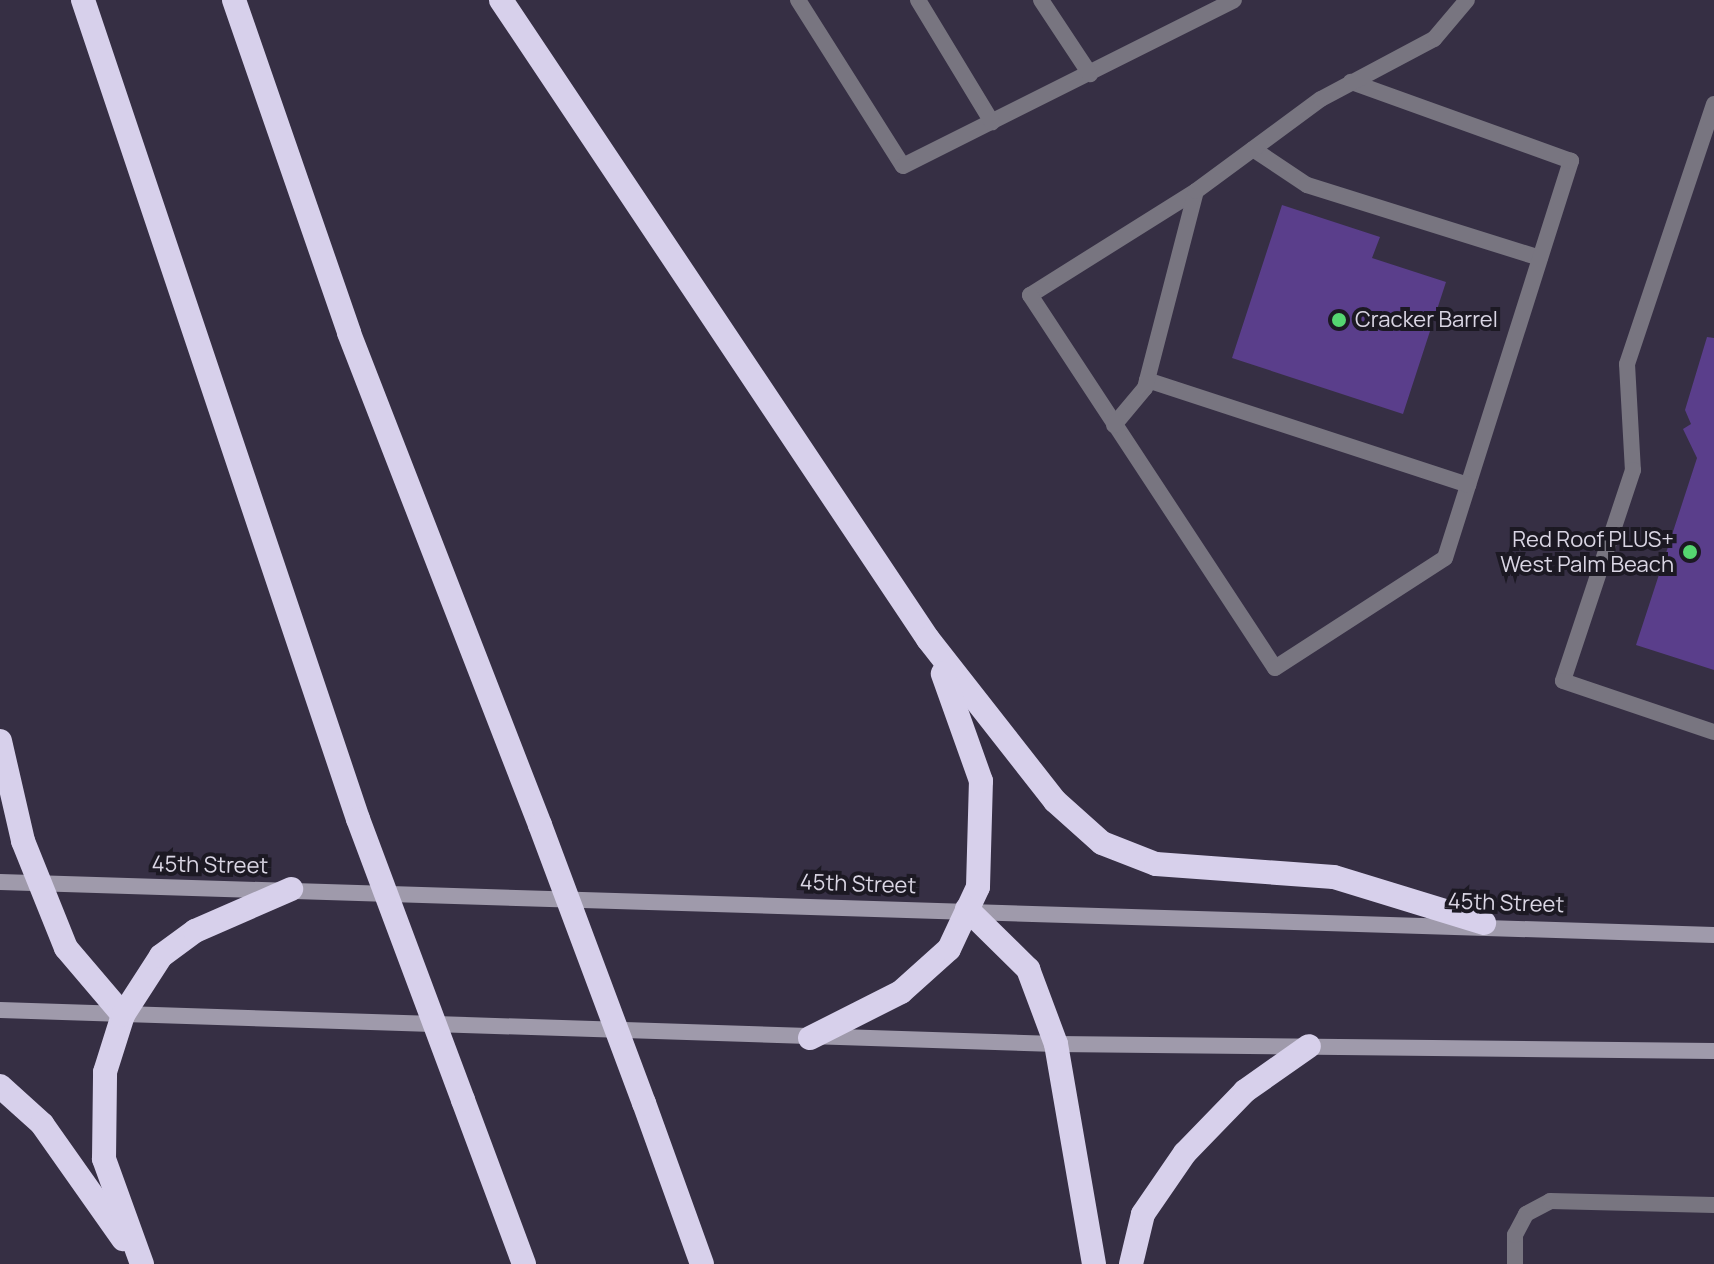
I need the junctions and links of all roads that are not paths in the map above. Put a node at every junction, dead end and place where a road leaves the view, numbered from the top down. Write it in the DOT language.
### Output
graph roads {
  1 [pos="83,0"];
  2 [pos="234,0"];
  3 [pos="501,0"];
  4 [pos="798,0"];
  5 [pos="918,0"];
  6 [pos="1041,0"];
  7 [pos="1234,0"];
  8 [pos="1467,0"];
  9 [pos="1090,74"];
  10 [pos="1351,82"];
  11 [pos="1714,104"];
  12 [pos="992,122"];
  13 [pos="1253,149"];
  14 [pos="1196,191"];
  15 [pos="1540,258"];
  16 [pos="1147,380"];
  17 [pos="1114,425"];
  18 [pos="1468,485"];
  19 [pos="928,639"];
  20 [pos="1714,732"];
  21 [pos="0,741"];
  22 [pos="0,882"];
  23 [pos="38,883"];
  24 [pos="291,889"];
  25 [pos="967,909"];
  26 [pos="1484,923"];
  27 [pos="1714,935"];
  28 [pos="0,1010"];
  29 [pos="123,1015"];
  30 [pos="810,1038"];
  31 [pos="1056,1044"];
  32 [pos="1309,1046"];
  33 [pos="1714,1051"];
  34 [pos="0,1086"];
  35 [pos="1714,1205"];
  36 [pos="141,1262"];
  37 [pos="524,1264"];
  38 [pos="702,1264"];
  39 [pos="1094,1264"];
  40 [pos="1131,1264"];
  41 [pos="1515,1264"];
  1 -- 37 [label="highway, bridge"];
  2 -- 38 [label="highway, bridge"];
  3 -- 19 [label="highway"];
  4 -- 12 [label="lane"];
  5 -- 12 [label="lane"];
  6 -- 9 [label="lane"];
  7 -- 9 [label="lane"];
  8 -- 10 [label="lane"];
  9 -- 12 [label="lane"];
  10 -- 13 [label="lane"];
  10 -- 15 [label="lane"];
  11 -- 20 [label="lane"];
  13 -- 14 [label="lane"];
  13 -- 15 [label="lane"];
  14 -- 16 [label="lane"];
  14 -- 17 [label="lane"];
  15 -- 18 [label="lane"];
  16 -- 17 [label="lane"];
  16 -- 18 [label="lane"];
  17 -- 18 [label="lane"];
  19 -- 25 [label="highway"];
  19 -- 26 [label="highway"];
  21 -- 23 [label="highway"];
  22 -- 23 [label="main road, 45th Street"];
  23 -- 24 [label="main road, 45th Street"];
  23 -- 29 [label="highway"];
  24 -- 25 [label="main road, 45th Street"];
  24 -- 29 [label="highway"];
  25 -- 26 [label="main road, 45th Street"];
  25 -- 30 [label="highway"];
  25 -- 31 [label="highway"];
  26 -- 27 [label="main road, 45th Street"];
  28 -- 29 [label="main road"];
  29 -- 30 [label="main road"];
  29 -- 36 [label="highway"];
  30 -- 31 [label="main road"];
  31 -- 32 [label="main road"];
  31 -- 39 [label="highway"];
  32 -- 33 [label="main road"];
  32 -- 40 [label="highway"];
  34 -- 36 [label="highway"];
  35 -- 41 [label="lane"];
}
